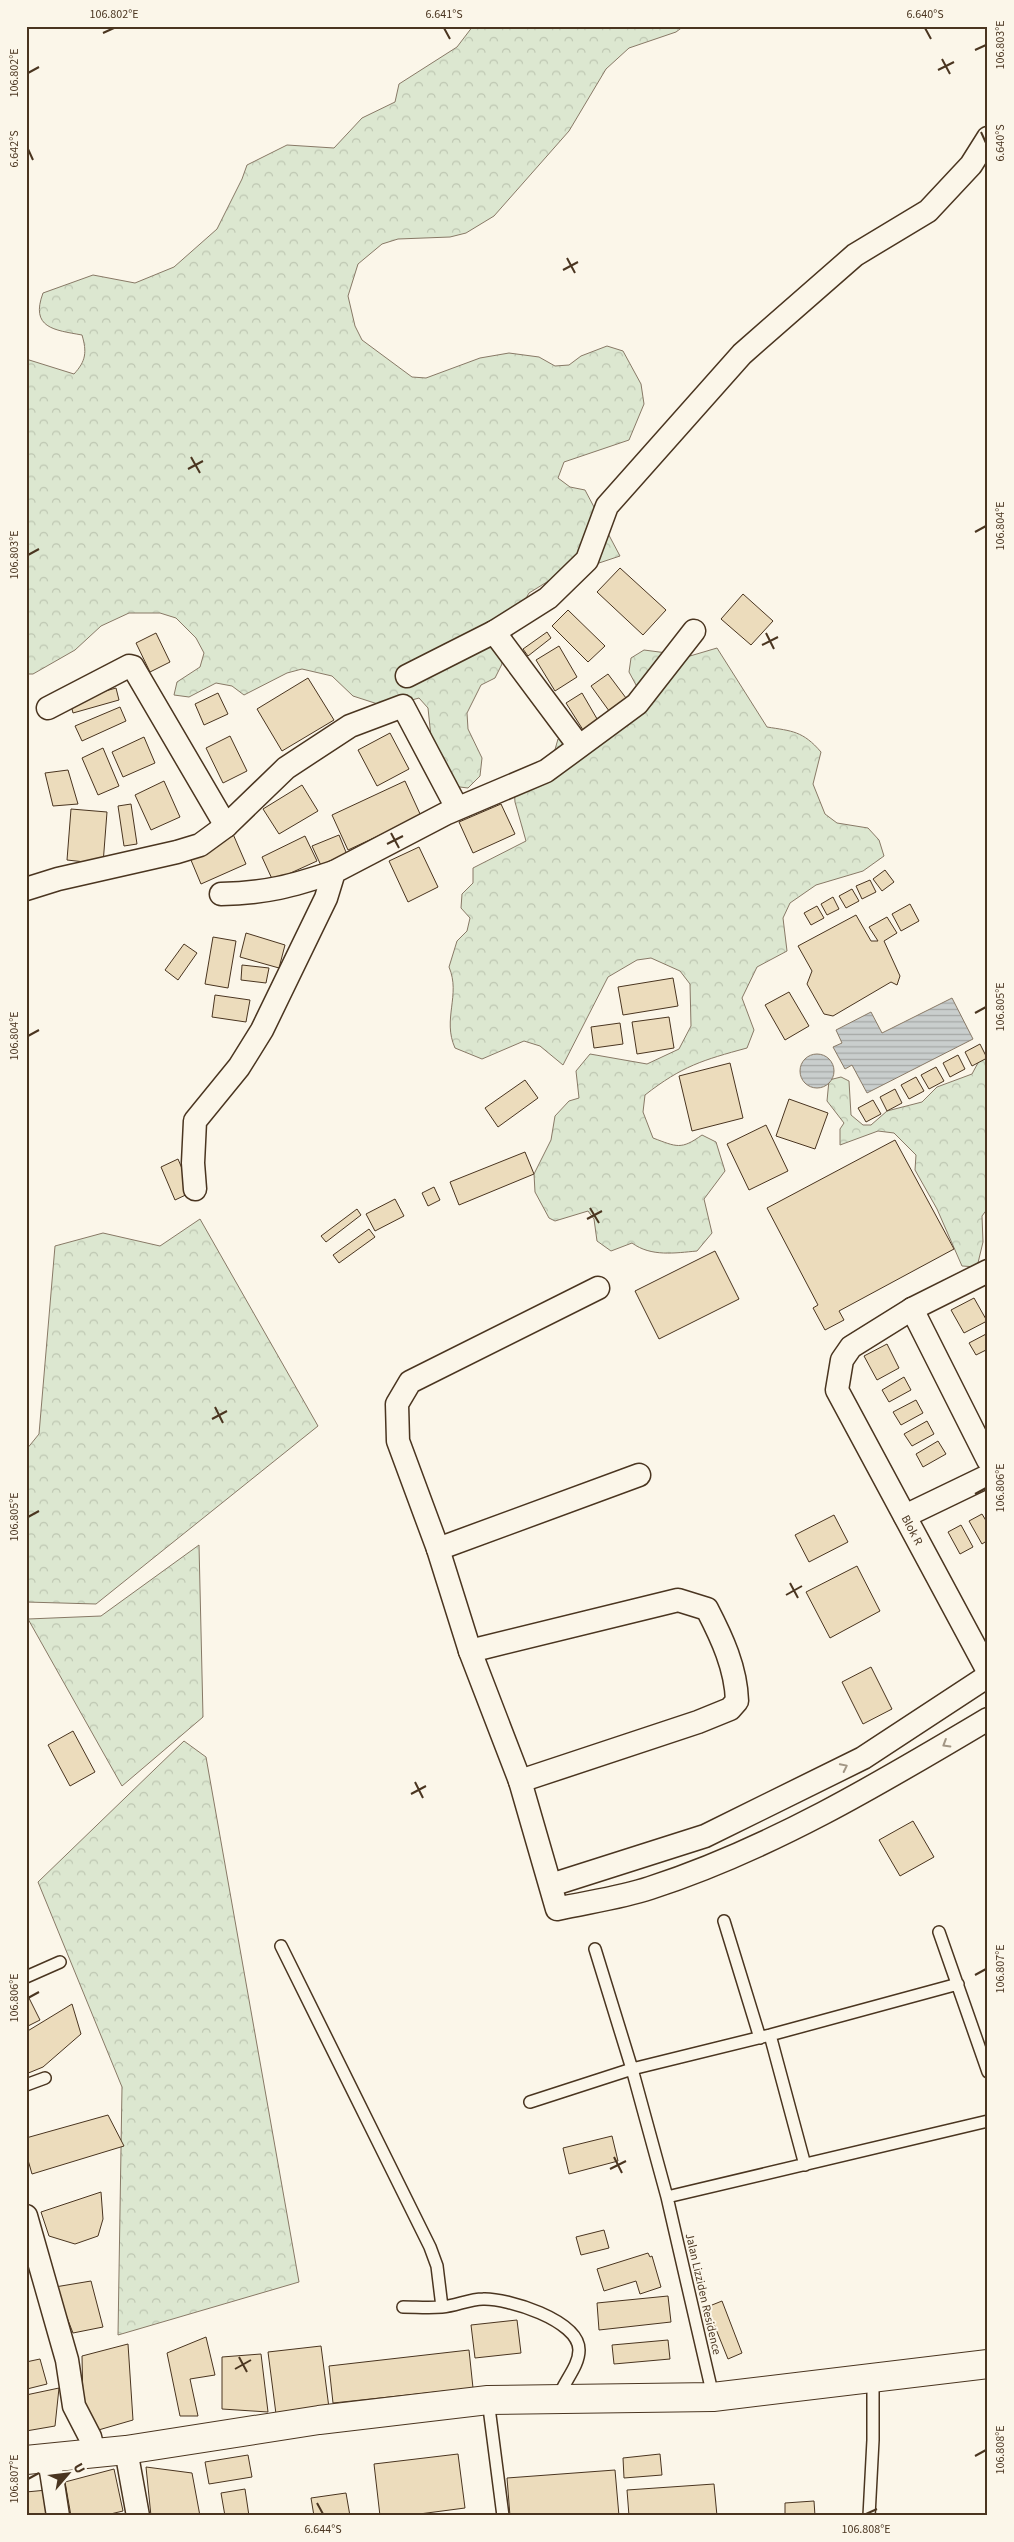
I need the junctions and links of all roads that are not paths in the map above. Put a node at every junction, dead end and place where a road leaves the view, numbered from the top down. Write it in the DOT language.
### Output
graph roads {
  1 [pos="988,138"];
  2 [pos="694,631"];
  3 [pos="494,632"];
  4 [pos="407,676"];
  5 [pos="48,708"];
  6 [pos="579,746"];
  7 [pos="458,808"];
  8 [pos="226,826"];
  9 [pos="334,872"];
  10 [pos="26,889"];
  11 [pos="222,894"];
  12 [pos="195,1190"];
  13 [pos="988,1271"];
  14 [pos="598,1288"];
  15 [pos="912,1309"];
  16 [pos="988,1460"];
  17 [pos="639,1475"];
  18 [pos="988,1476"];
  19 [pos="905,1516"];
  20 [pos="438,1549"];
  21 [pos="470,1651"];
  22 [pos="988,1671"];
  23 [pos="988,1676"];
  24 [pos="988,1719"];
  25 [pos="520,1781"];
  26 [pos="800,1789"];
  27 [pos="814,1819"];
  28 [pos="551,1885"];
  29 [pos="724,1921"];
  30 [pos="939,1932"];
  31 [pos="281,1946"];
  32 [pos="595,1949"];
  33 [pos="60,1962"];
  34 [pos="26,1977"];
  35 [pos="958,1984"];
  36 [pos="765,2036"];
  37 [pos="632,2069"];
  38 [pos="988,2072"];
  39 [pos="45,2078"];
  40 [pos="26,2085"];
  41 [pos="530,2102"];
  42 [pos="988,2121"];
  43 [pos="805,2165"];
  44 [pos="667,2197"];
  45 [pos="26,2216"];
  46 [pos="403,2307"];
  47 [pos="442,2307"];
  48 [pos="988,2364"];
  49 [pos="873,2376"];
  50 [pos="714,2397"];
  51 [pos="558,2399"];
  52 [pos="488,2400"];
  53 [pos="126,2450"];
  54 [pos="94,2453"];
  55 [pos="38,2459"];
  56 [pos="58,2516"];
  57 [pos="138,2516"];
  58 [pos="503,2516"];
  59 [pos="869,2516"];
  1 -- 3 [label="street"];
  2 -- 6 [label="street"];
  3 -- 4 [label="street"];
  3 -- 6 [label="street"];
  5 -- 8 [label="street"];
  6 -- 7 [label="street"];
  7 -- 8 [label="street"];
  7 -- 9 [label="street"];
  8 -- 10 [label="street"];
  9 -- 11 [label="street"];
  9 -- 12 [label="street"];
  13 -- 15 [label="street"];
  14 -- 20 [label="street"];
  15 -- 16 [label="street"];
  15 -- 19 [label="street, Blok R"];
  17 -- 20 [label="street"];
  18 -- 19 [label="street"];
  19 -- 22 [label="street, Blok R"];
  20 -- 21 [label="street"];
  21 -- 25 [label="street"];
  21 -- 25 [label="street"];
  26 -- 23 [label="street, one-way"];
  24 -- 27 [label="street, one-way"];
  25 -- 28 [label="street"];
  26 -- 27 [label="street"];
  26 -- 28 [label="street"];
  27 -- 28 [label="street"];
  29 -- 36 [label="lane"];
  30 -- 35 [label="lane"];
  31 -- 47 [label="lane"];
  32 -- 37 [label="lane, Jalan Lizziden Residence"];
  33 -- 34 [label="lane"];
  35 -- 36 [label="lane"];
  35 -- 38 [label="lane"];
  36 -- 37 [label="lane"];
  36 -- 43 [label="lane"];
  37 -- 41 [label="lane"];
  37 -- 44 [label="lane, Jalan Lizziden Residence"];
  39 -- 40 [label="lane"];
  42 -- 43 [label="lane"];
  43 -- 44 [label="lane"];
  44 -- 50 [label="lane, Jalan Lizziden Residence"];
  45 -- 54 [label="street"];
  46 -- 47 [label="lane"];
  47 -- 51 [label="lane"];
  48 -- 49 [label="main road"];
  49 -- 50 [label="main road"];
  49 -- 59 [label="lane"];
  50 -- 51 [label="main road"];
  51 -- 52 [label="main road"];
  52 -- 53 [label="main road"];
  52 -- 58 [label="lane"];
  53 -- 54 [label="main road"];
  53 -- 57 [label="street"];
  54 -- 55 [label="main road"];
  55 -- 56 [label="street"];
}
